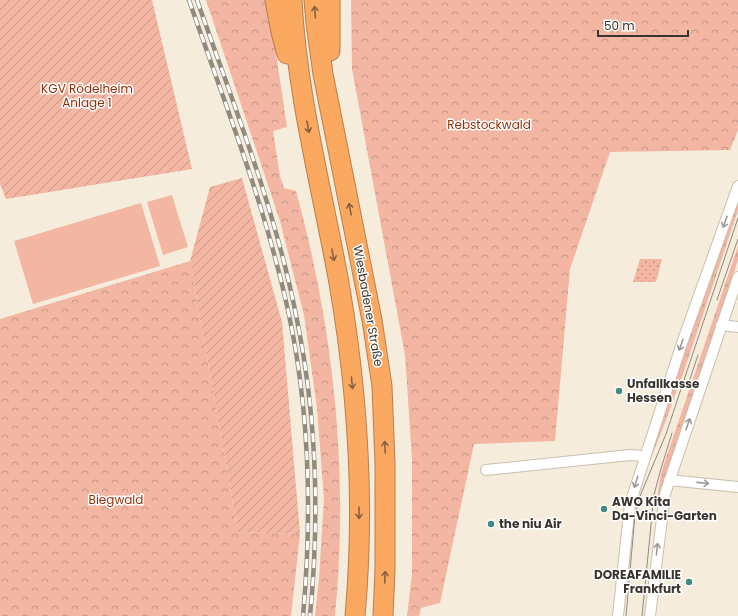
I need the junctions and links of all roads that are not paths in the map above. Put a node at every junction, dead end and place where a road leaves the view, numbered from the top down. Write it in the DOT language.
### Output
graph roads {
  1 [pos="275,0"];
  2 [pos="292,0"];
  3 [pos="314,0"];
  4 [pos="330,0"];
  5 [pos="300,89"];
  6 [pos="332,120"];
  7 [pos="738,186"];
  8 [pos="738,277"];
  9 [pos="721,325"];
  10 [pos="738,327"];
  11 [pos="644,456"];
  12 [pos="486,470"];
  13 [pos="668,480"];
  14 [pos="738,487"];
  15 [pos="355,616"];
  16 [pos="383,616"];
  17 [pos="618,616"];
  18 [pos="650,616"];
  1 -- 5 [label="highway"];
  2 -- 5 [label="highway, Wiesbadener Straße"];
  6 -- 3 [label="highway, Wiesbadener Straße, one-way"];
  4 -- 6 [label="highway"];
  5 -- 15 [label="highway, Wiesbadener Straße, one-way"];
  16 -- 6 [label="highway, Wiesbadener Straße, one-way"];
  7 -- 11 [label="street, one-way"];
  8 -- 9 [label="street"];
  9 -- 10 [label="street"];
  13 -- 9 [label="street, one-way"];
  11 -- 12 [label="street"];
  11 -- 17 [label="street, one-way"];
  13 -- 14 [label="street, one-way"];
  18 -- 13 [label="street, one-way"];
}
